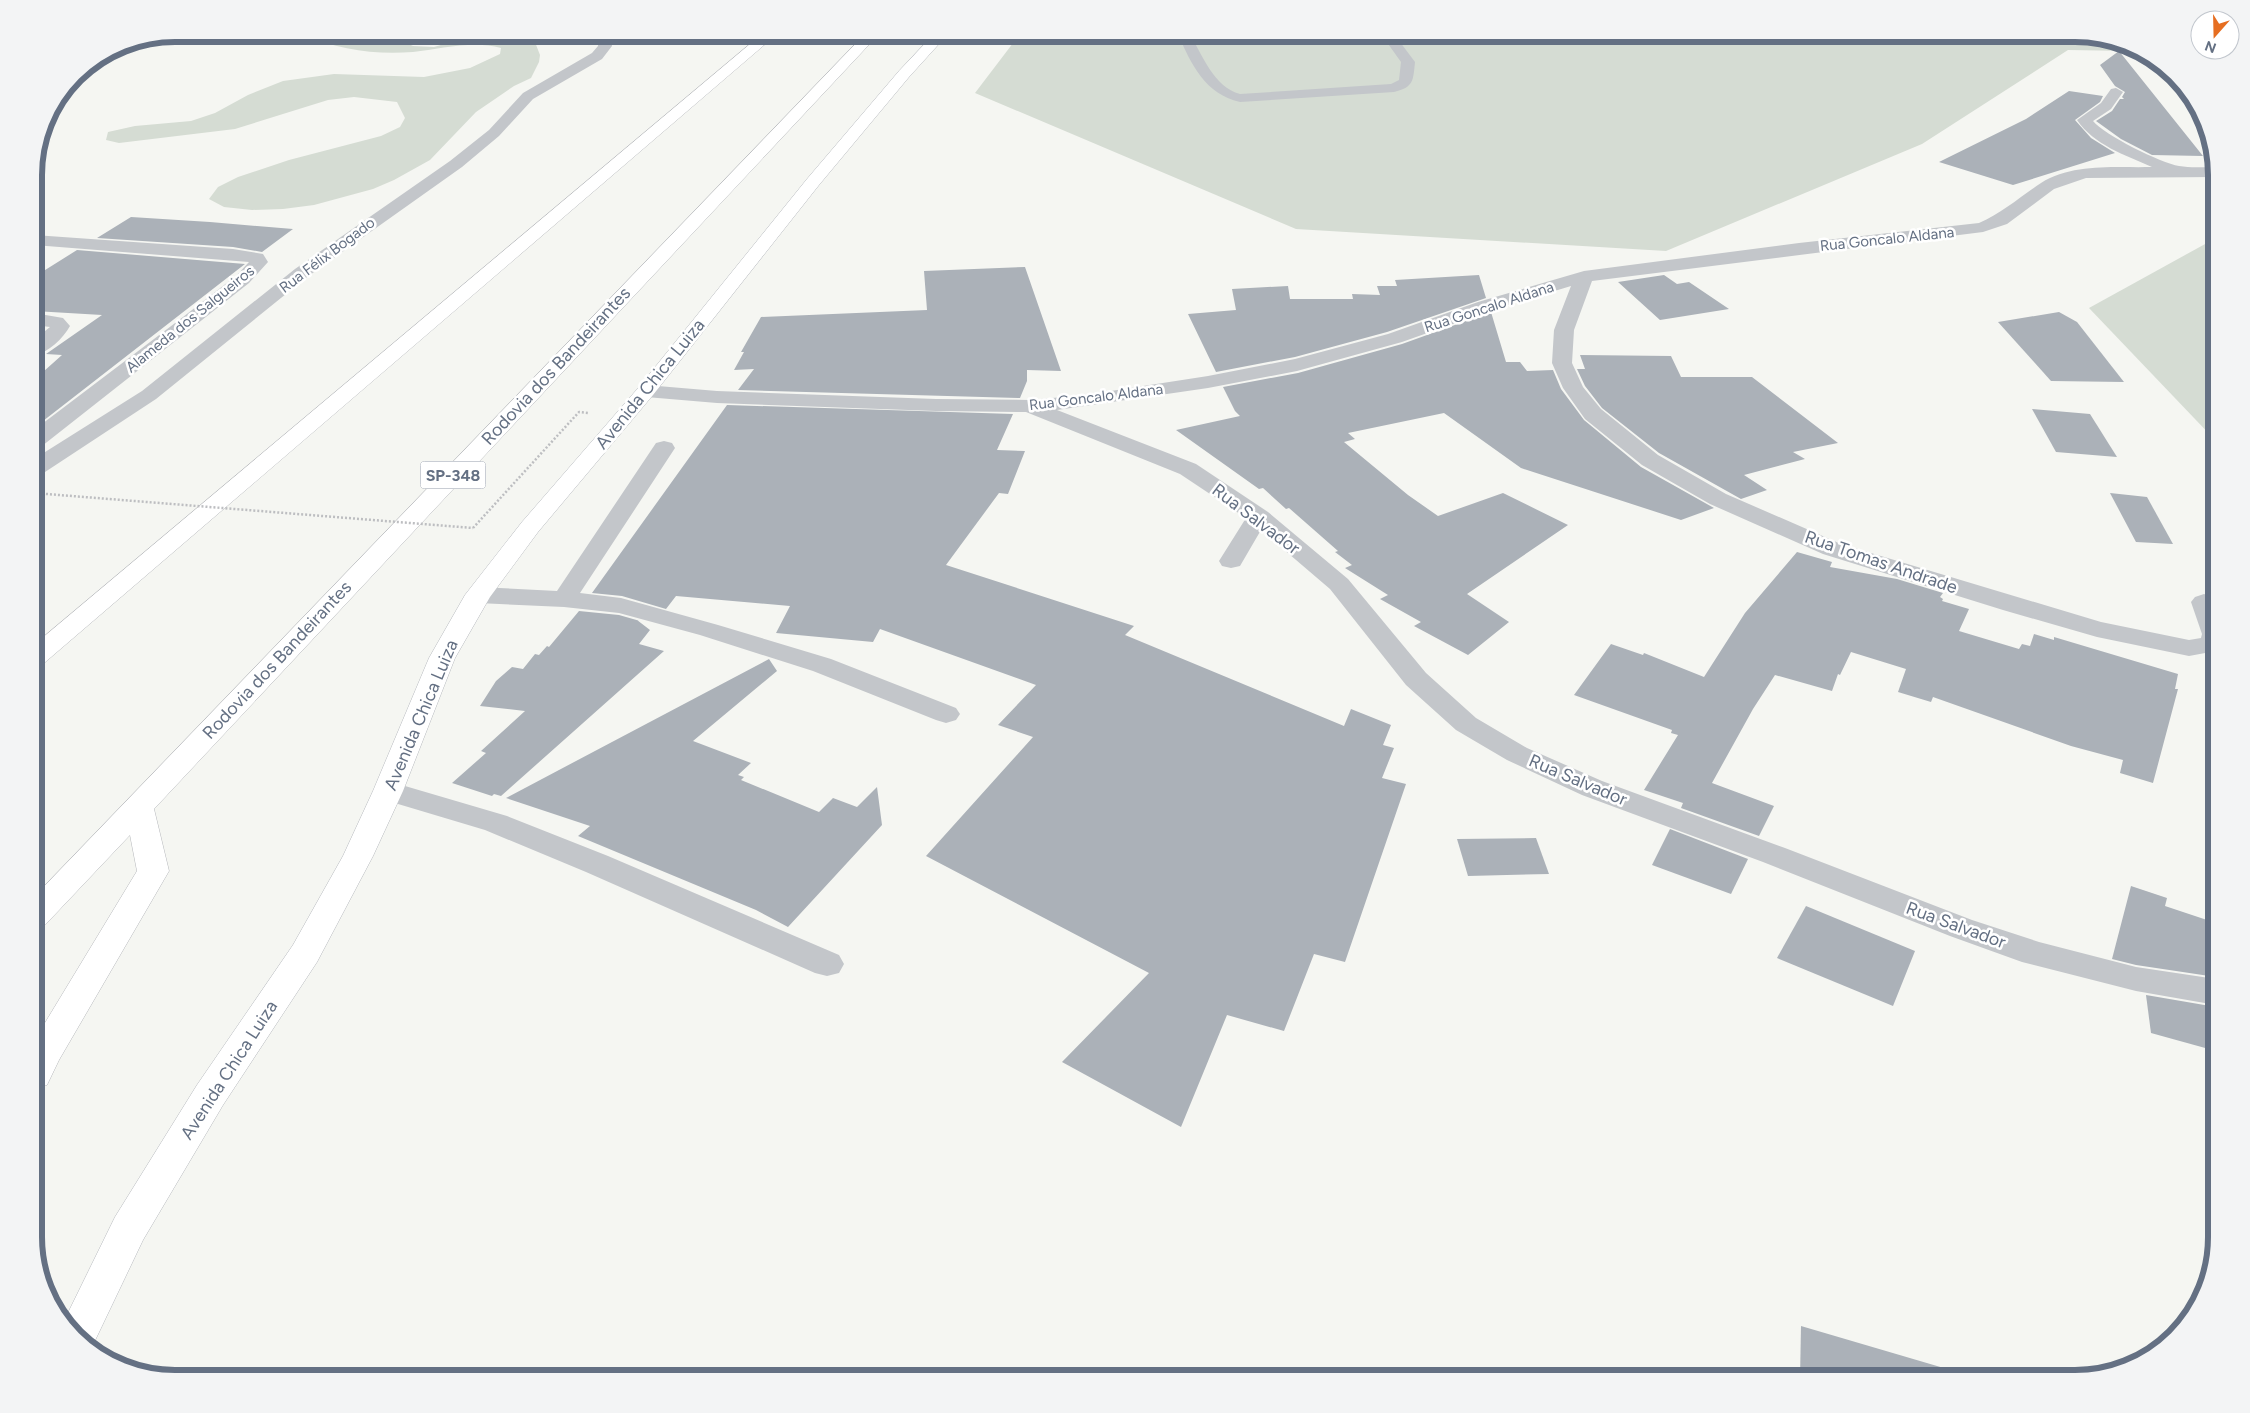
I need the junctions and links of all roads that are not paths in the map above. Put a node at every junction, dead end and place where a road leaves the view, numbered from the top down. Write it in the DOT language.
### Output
graph roads {
  1 [pos="606,42"];
  2 [pos="761,42"];
  3 [pos="864,42"];
  4 [pos="934,42"];
  5 [pos="1189,42"];
  6 [pos="1393,42"];
  7 [pos="2116,92"];
  8 [pos="2175,171"];
  9 [pos="2208,172"];
  10 [pos="43,241"];
  11 [pos="1584,276"];
  12 [pos="43,320"];
  13 [pos="43,343"];
  14 [pos="646,391"];
  15 [pos="1030,406"];
  16 [pos="43,434"];
  17 [pos="664,448"];
  18 [pos="43,460"];
  19 [pos="1260,517"];
  20 [pos="1231,562"];
  21 [pos="478,595"];
  22 [pos="564,599"];
  23 [pos="2204,602"];
  24 [pos="2208,614"];
  25 [pos="2208,645"];
  26 [pos="43,650"];
  27 [pos="946,714"];
  28 [pos="388,790"];
  29 [pos="139,807"];
  30 [pos="43,908"];
  31 [pos="827,964"];
  32 [pos="2208,991"];
  33 [pos="43,1054"];
  34 [pos="80,1331"];
  1 -- 18 [label="street, Rua Félix Bogado"];
  2 -- 26 [label="main road"];
  3 -- 29 [label="main road, Rodovia dos Bandeirantes / SP-348"];
  4 -- 14 [label="main road, Avenida Chica Luiza"];
  5 -- 6 [label="street"];
  7 -- 8 [label="street"];
  8 -- 9 [label="street, Rua Goncalo Aldana"];
  8 -- 11 [label="street, Rua Goncalo Aldana"];
  10 -- 16 [label="street, Alameda dos Salgueiros"];
  11 -- 15 [label="street, Rua Goncalo Aldana"];
  11 -- 25 [label="street, Rua Tomas Andrade"];
  12 -- 13 [label="street"];
  14 -- 15 [label="street, Rua Goncalo Aldana"];
  14 -- 21 [label="main road, Avenida Chica Luiza"];
  15 -- 19 [label="street, Rua Salvador"];
  17 -- 22 [label="street"];
  19 -- 20 [label="street"];
  19 -- 32 [label="street, Rua Salvador"];
  21 -- 22 [label="street"];
  21 -- 28 [label="main road, Avenida Chica Luiza"];
  22 -- 27 [label="street"];
  23 -- 24 [label="street, Rua Tomas Andrade"];
  28 -- 31 [label="street"];
  28 -- 34 [label="main road, Avenida Chica Luiza"];
  29 -- 30 [label="main road, Rodovia dos Bandeirantes / SP-348"];
  29 -- 33 [label="main road"];
}
